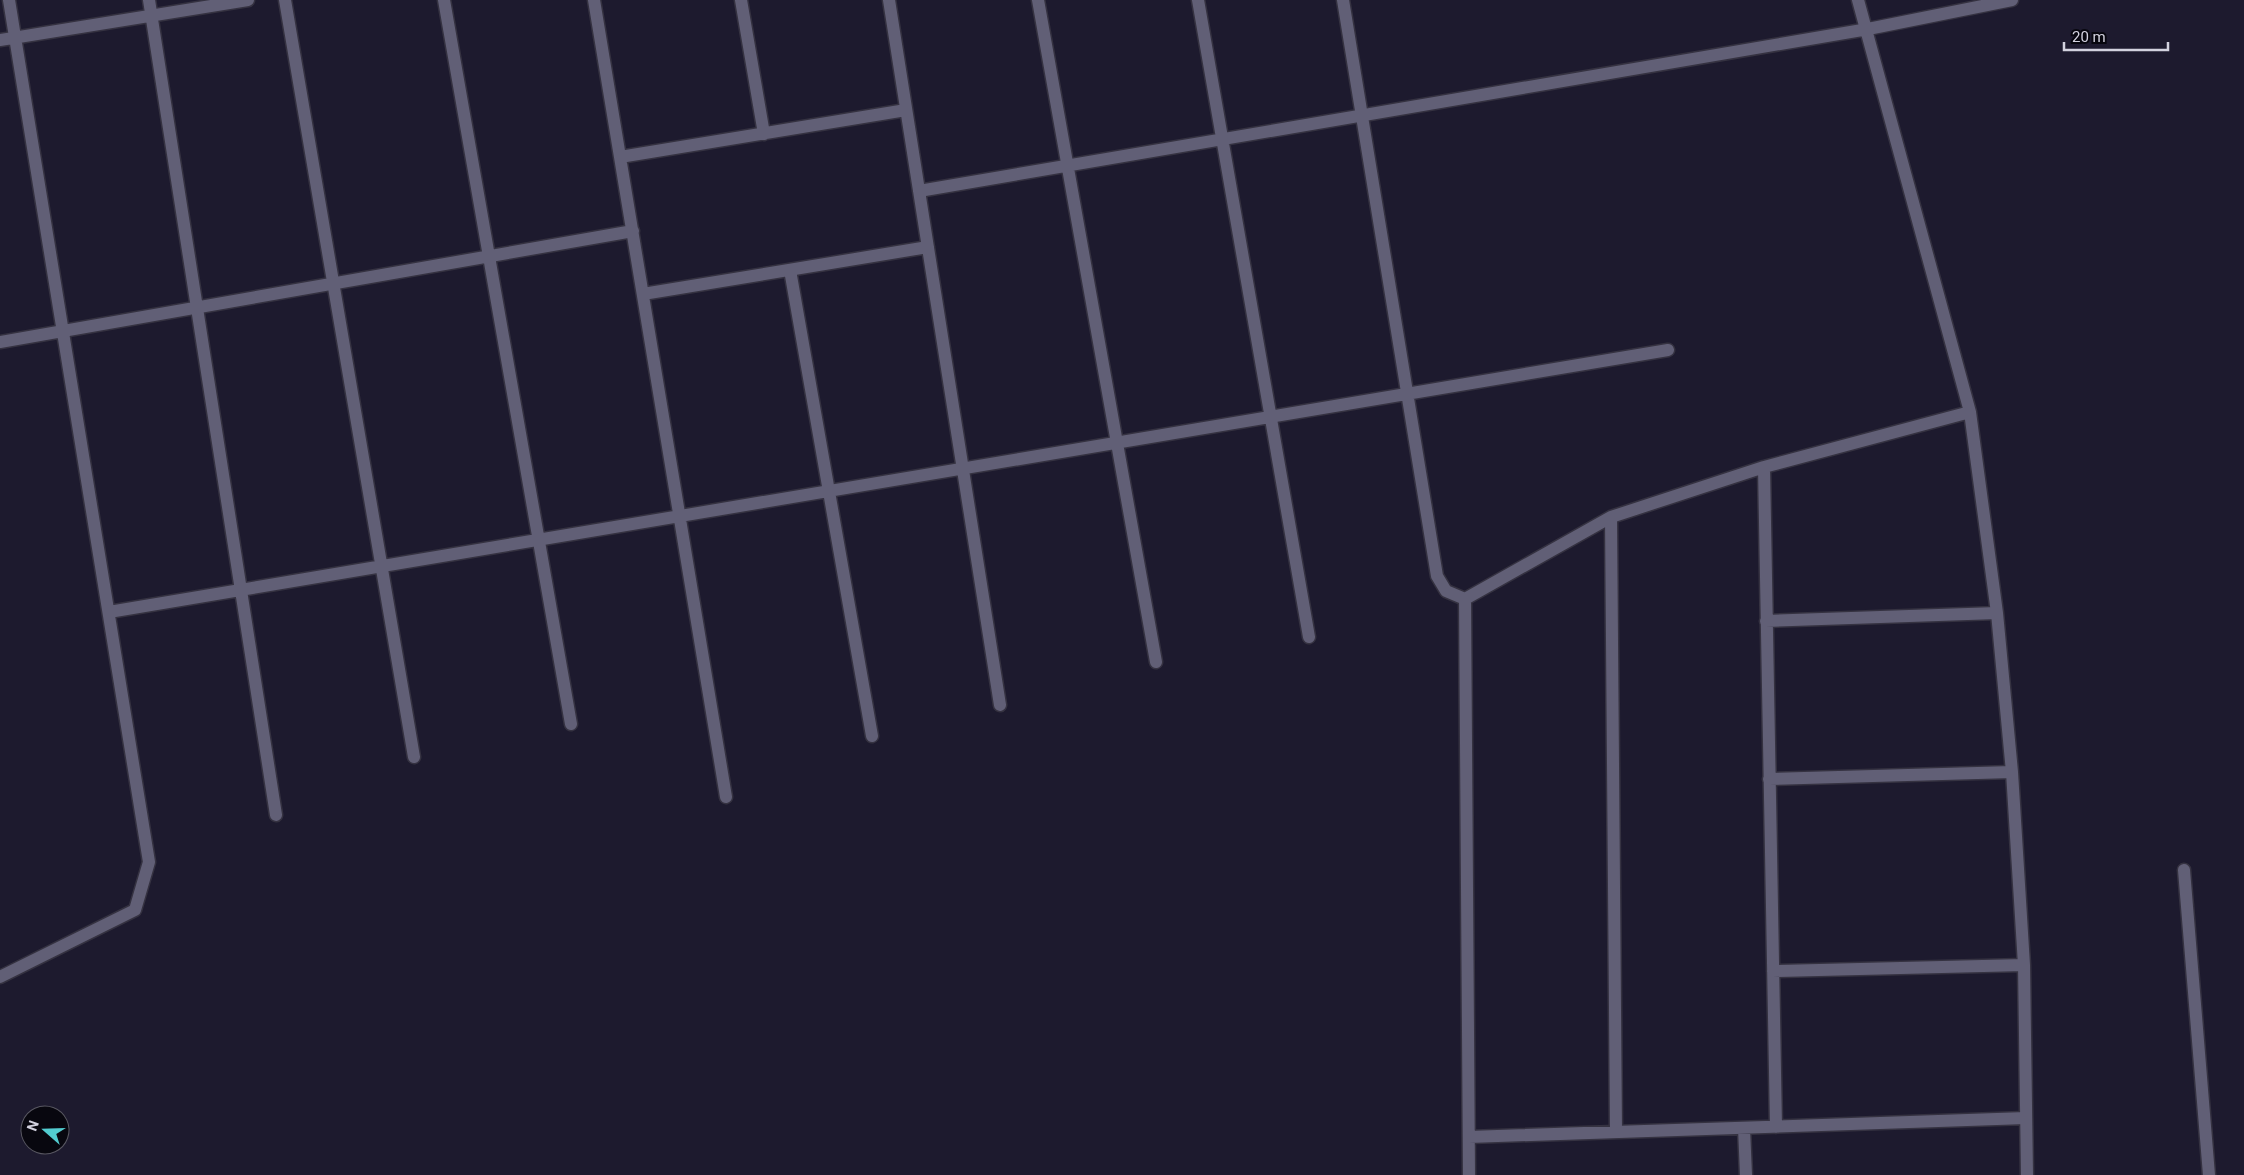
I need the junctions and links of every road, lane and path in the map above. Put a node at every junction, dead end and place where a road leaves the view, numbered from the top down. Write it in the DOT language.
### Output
graph roads {
  1 [pos="9,0"];
  2 [pos="149,0"];
  3 [pos="248,0"];
  4 [pos="285,0"];
  5 [pos="444,0"];
  6 [pos="594,0"];
  7 [pos="741,0"];
  8 [pos="889,0"];
  9 [pos="1038,0"];
  10 [pos="1198,0"];
  11 [pos="1343,0"];
  12 [pos="1858,0"];
  13 [pos="2012,0"];
  14 [pos="151,16"];
  15 [pos="1868,29"];
  16 [pos="15,37"];
  17 [pos="0,40"];
  18 [pos="906,110"];
  19 [pos="1361,116"];
  20 [pos="764,134"];
  21 [pos="1222,139"];
  22 [pos="620,157"];
  23 [pos="1068,166"];
  24 [pos="919,191"];
  25 [pos="632,231"];
  26 [pos="928,247"];
  27 [pos="489,256"];
  28 [pos="790,270"];
  29 [pos="333,283"];
  30 [pos="643,294"];
  31 [pos="197,307"];
  32 [pos="63,331"];
  33 [pos="0,342"];
  34 [pos="1668,350"];
  35 [pos="1406,394"];
  36 [pos="1970,412"];
  37 [pos="1271,417"];
  38 [pos="1117,443"];
  39 [pos="1764,467"];
  40 [pos="962,468"];
  41 [pos="829,491"];
  42 [pos="680,516"];
  43 [pos="1611,517"];
  44 [pos="539,540"];
  45 [pos="381,566"];
  46 [pos="242,590"];
  47 [pos="1465,599"];
  48 [pos="109,612"];
  49 [pos="1997,613"];
  50 [pos="1766,621"];
  51 [pos="1309,637"];
  52 [pos="1156,662"];
  53 [pos="1000,705"];
  54 [pos="571,724"];
  55 [pos="872,736"];
  56 [pos="414,757"];
  57 [pos="2012,772"];
  58 [pos="1769,779"];
  59 [pos="726,797"];
  60 [pos="276,815"];
  61 [pos="2184,870"];
  62 [pos="2024,965"];
  63 [pos="1773,971"];
  64 [pos="0,977"];
  65 [pos="2026,1118"];
  66 [pos="1776,1127"];
  67 [pos="1744,1128"];
  68 [pos="1616,1132"];
  69 [pos="1469,1137"];
  70 [pos="1469,1175"];
  71 [pos="1746,1175"];
  72 [pos="2027,1175"];
  73 [pos="2210,1175"];
  1 -- 16 [label="street"];
  2 -- 14 [label="street"];
  3 -- 14 [label="street"];
  4 -- 29 [label="street"];
  5 -- 27 [label="street"];
  6 -- 22 [label="street"];
  7 -- 20 [label="street"];
  8 -- 18 [label="street"];
  9 -- 23 [label="street"];
  10 -- 21 [label="street"];
  11 -- 19 [label="street"];
  12 -- 15 [label="street"];
  13 -- 15 [label="street"];
  14 -- 16 [label="street"];
  14 -- 31 [label="street"];
  15 -- 19 [label="street"];
  15 -- 36 [label="street"];
  16 -- 17 [label="street"];
  16 -- 32 [label="street"];
  18 -- 20 [label="street"];
  18 -- 24 [label="street"];
  19 -- 21 [label="street"];
  19 -- 35 [label="street"];
  20 -- 22 [label="street"];
  21 -- 23 [label="street"];
  21 -- 37 [label="street"];
  22 -- 25 [label="street"];
  23 -- 24 [label="street"];
  23 -- 38 [label="street"];
  24 -- 26 [label="street"];
  25 -- 27 [label="street"];
  25 -- 30 [label="street"];
  26 -- 28 [label="street"];
  26 -- 40 [label="street"];
  27 -- 29 [label="street"];
  27 -- 44 [label="street"];
  28 -- 30 [label="street"];
  28 -- 41 [label="street"];
  29 -- 31 [label="street"];
  29 -- 45 [label="street"];
  30 -- 42 [label="street"];
  31 -- 32 [label="street"];
  31 -- 46 [label="street"];
  32 -- 33 [label="street"];
  32 -- 48 [label="street"];
  34 -- 35 [label="street"];
  35 -- 37 [label="street"];
  35 -- 47 [label="street"];
  36 -- 39 [label="street"];
  36 -- 49 [label="street"];
  37 -- 38 [label="street"];
  37 -- 51 [label="street"];
  38 -- 40 [label="street"];
  38 -- 52 [label="street"];
  39 -- 43 [label="street"];
  39 -- 50 [label="street"];
  40 -- 41 [label="street"];
  40 -- 53 [label="street"];
  41 -- 42 [label="street"];
  41 -- 55 [label="street"];
  42 -- 44 [label="street"];
  42 -- 59 [label="street"];
  43 -- 47 [label="street"];
  43 -- 68 [label="street"];
  44 -- 45 [label="street"];
  44 -- 54 [label="street"];
  45 -- 46 [label="street"];
  45 -- 56 [label="street"];
  46 -- 48 [label="street"];
  46 -- 60 [label="street"];
  47 -- 69 [label="street"];
  48 -- 64 [label="street"];
  49 -- 50 [label="street"];
  49 -- 57 [label="street"];
  50 -- 58 [label="street"];
  57 -- 58 [label="street"];
  57 -- 62 [label="street"];
  58 -- 63 [label="street"];
  61 -- 73 [label="street"];
  62 -- 63 [label="street"];
  62 -- 65 [label="street"];
  63 -- 66 [label="street"];
  65 -- 66 [label="street"];
  65 -- 72 [label="street"];
  66 -- 67 [label="street"];
  67 -- 68 [label="street"];
  67 -- 71 [label="street"];
  68 -- 69 [label="street"];
  69 -- 70 [label="street"];
}
